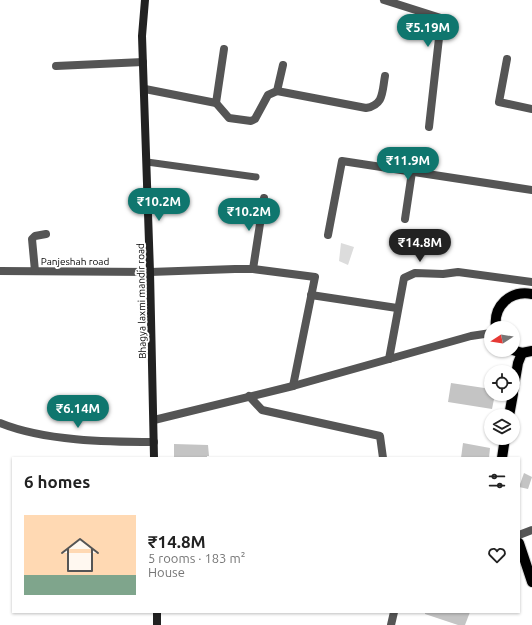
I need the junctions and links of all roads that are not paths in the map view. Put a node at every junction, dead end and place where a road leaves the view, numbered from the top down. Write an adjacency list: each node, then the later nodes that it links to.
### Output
1 (145, 0): 5 (main road, Bhagya laxmi mandir road)
2 (384, 0): 13 (street)
3 (224, 49): 11 (street)
4 (507, 59): 12 (street)
5 (143, 62): 7 (street); 9 (main road, Bhagya laxmi mandir road)
6 (283, 65): 10 (street)
7 (56, 66)
8 (385, 76): 10 (street)
9 (145, 89): 11 (street); 14 (main road, Bhagya laxmi mandir road)
10 (277, 91): 11 (street)
11 (216, 103)
12 (532, 108)
13 (429, 128)
14 (147, 162): 16 (lane); 25 (main road, Bhagya laxmi mandir road)
15 (412, 172): 17 (street); 19 (street); 21 (street)
16 (256, 177)
17 (532, 190)
18 (264, 198): 22 (street)
19 (405, 219)
20 (46, 234): 24 (street)
21 (328, 235)
22 (253, 269): 25 (street, Panjeshah road); 28 (street, Panjeshah road)
23 (0, 271): 24 (street, Panjeshah road)
24 (35, 271): 25 (street, Panjeshah road)
25 (150, 272): 37 (main road, Bhagya laxmi mandir road)
26 (532, 282): 29 (street)
27 (531, 292): 30 (main road)
28 (311, 295): 29 (street); 35 (street)
29 (397, 308): 33 (street)
30 (495, 321)
31 (484, 334): 33 (street)
32 (522, 351): 34 (main road)
33 (389, 359): 35 (street)
34 (518, 365)
35 (293, 386): 36 (street)
36 (249, 396): 37 (street); 42 (street)
37 (154, 420): 39 (main road, Bhagya laxmi mandir road)
38 (0, 423): 39 (street)
39 (154, 442): 41 (main road, Bhagya laxmi mandir road)
40 (504, 445): 43 (main road)
41 (154, 457)
42 (384, 457)
43 (502, 457)
44 (532, 530): 45 (street)
45 (520, 534)
46 (520, 546): 47 (main road)
47 (532, 582)
48 (157, 613): 50 (main road)
49 (394, 613): 51 (street)
50 (157, 625)
51 (391, 625)

